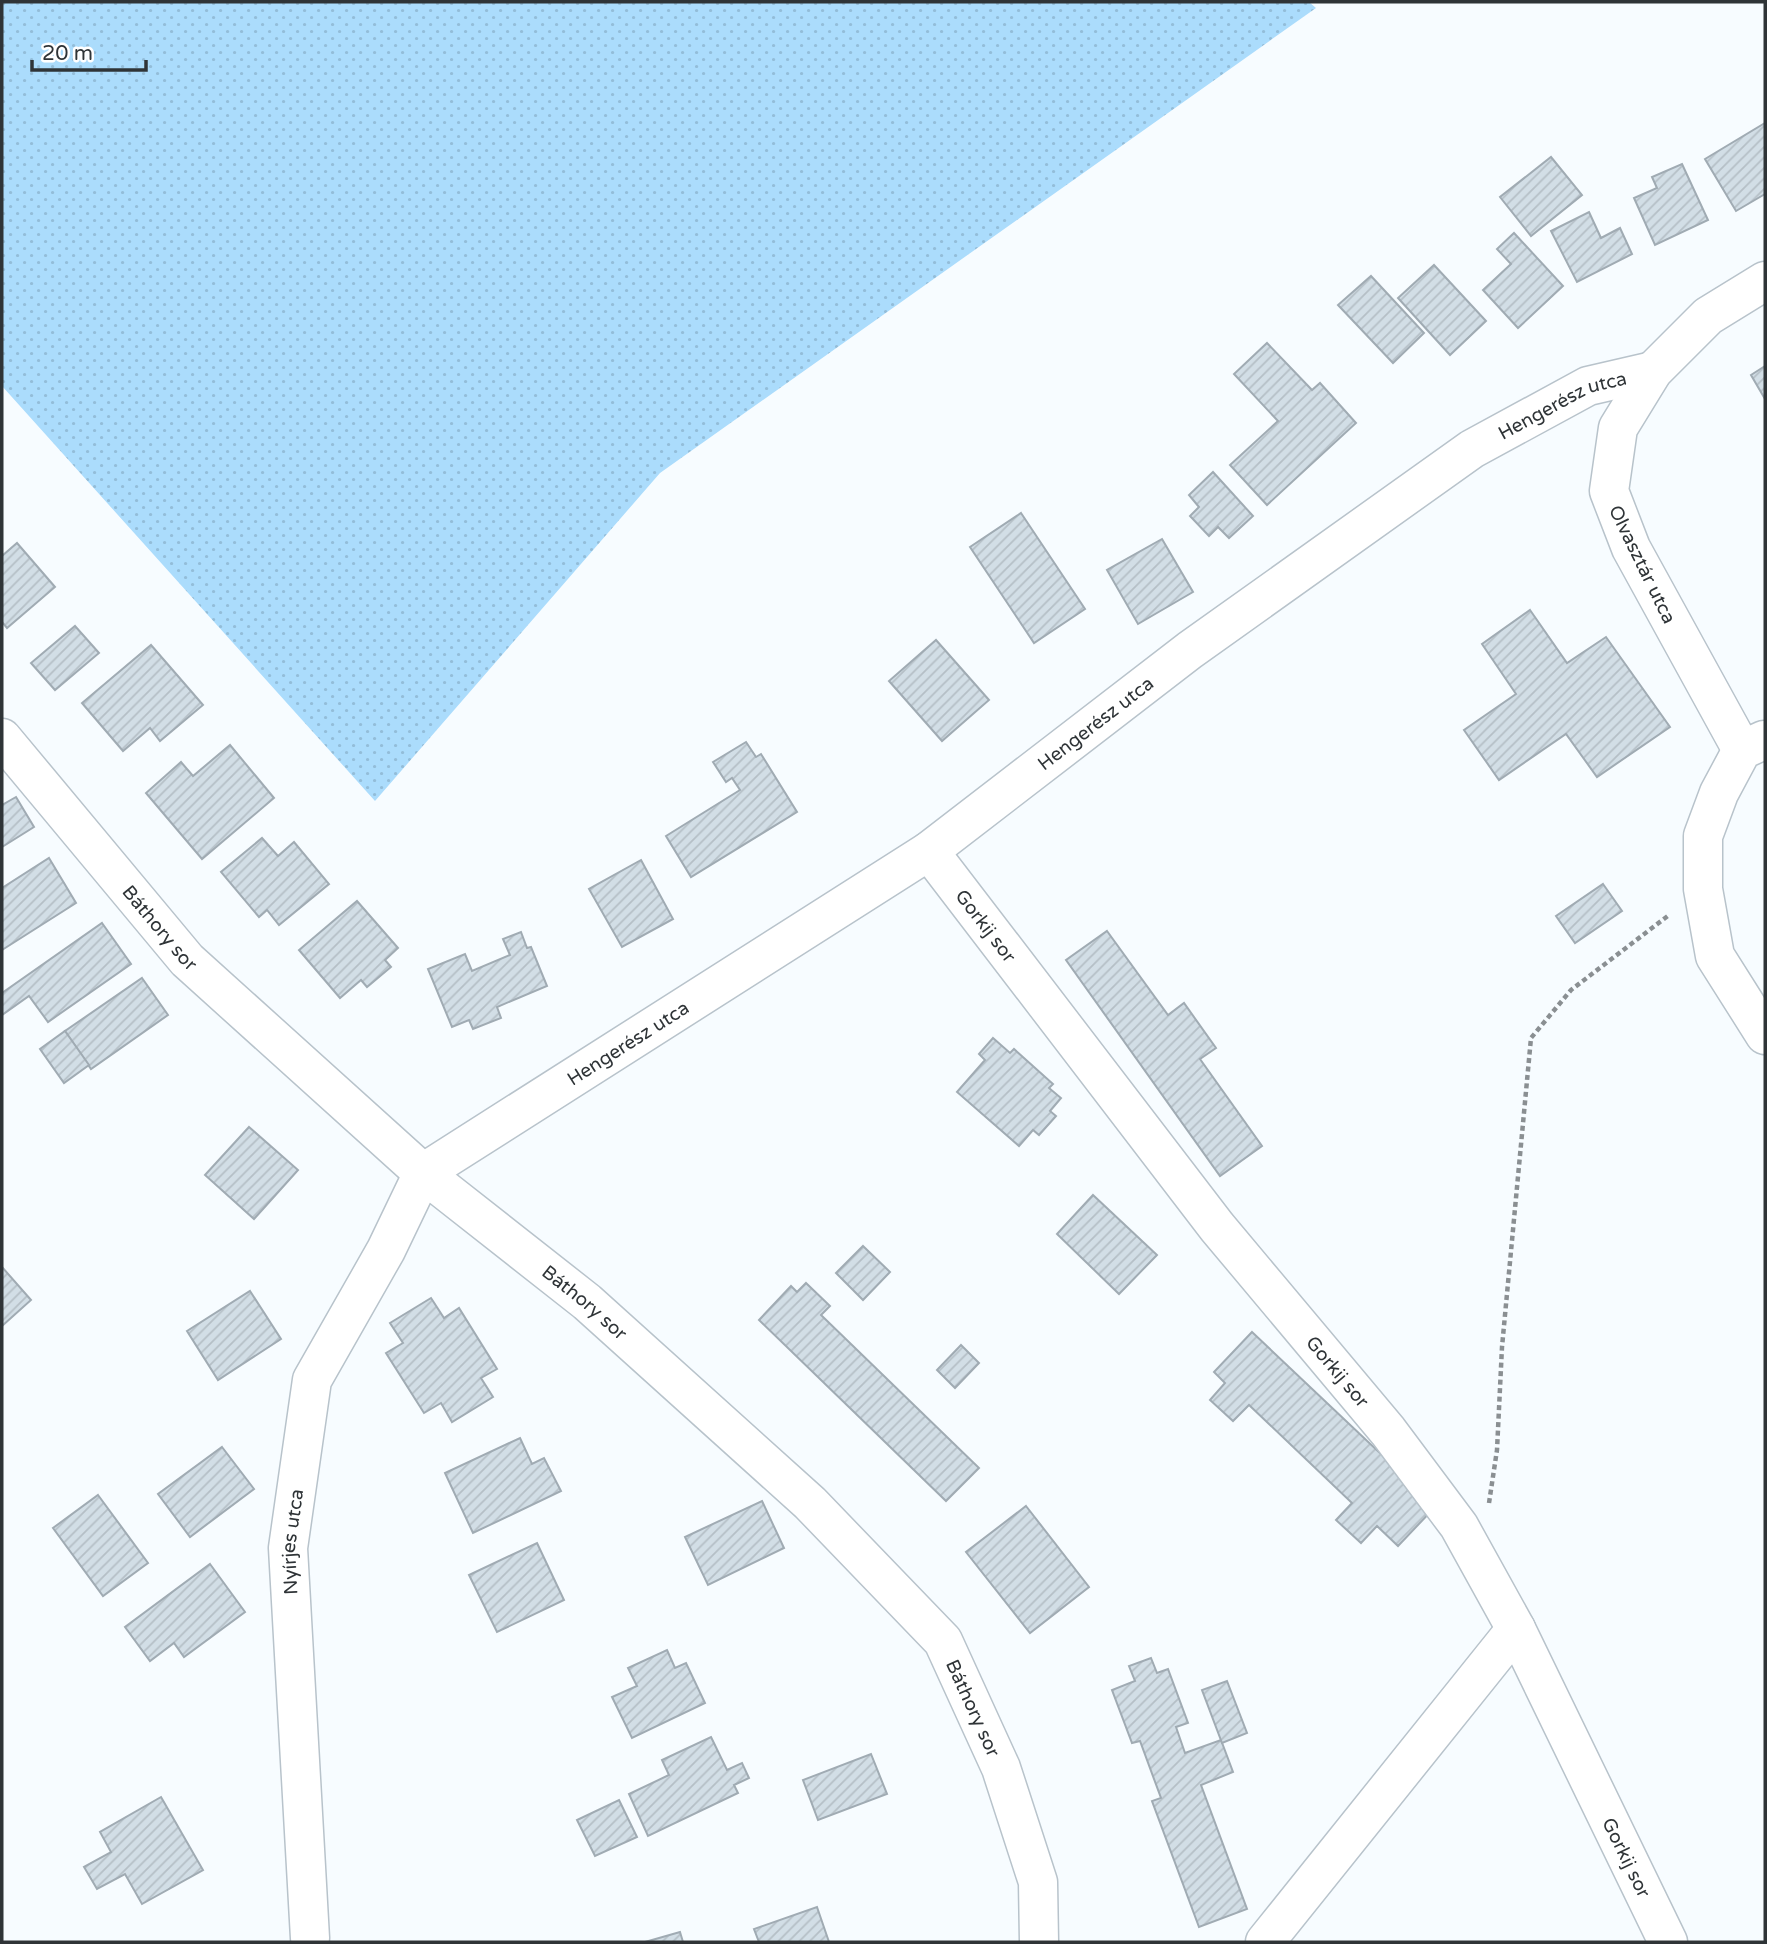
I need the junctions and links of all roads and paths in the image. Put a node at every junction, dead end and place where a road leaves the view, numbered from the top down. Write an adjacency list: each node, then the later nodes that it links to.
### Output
1 (1765, 281): 2 (street, Hengerész utca)
2 (1653, 371): 4 (street, Olvasztár utca); 5 (street, Hengerész utca)
3 (2, 738): 8 (street, Báthory sor)
4 (1753, 745): 6 (street, Olvasztár utca)
5 (929, 851): 8 (street, Hengerész utca); 10 (street, Gorkij sor)
6 (1703, 889): 7 (street, Olvasztár utca); 9 (path)
7 (1765, 1035)
8 (423, 1172): 11 (street, Nyírjes utca); 12 (street, Báthory sor)
9 (1488, 1510)
10 (1516, 1629): 13 (street); 14 (street, Gorkij sor)
11 (310, 1938)
12 (1039, 1942)
13 (1265, 1942)
14 (1668, 1942)

